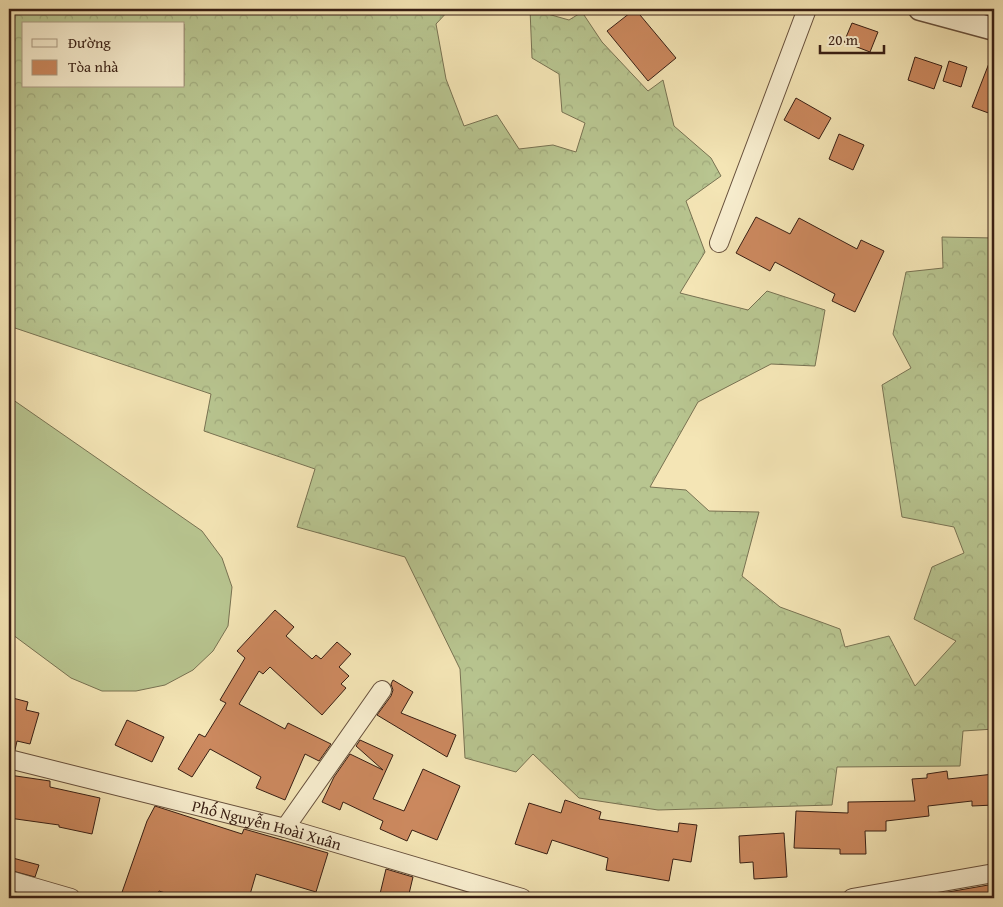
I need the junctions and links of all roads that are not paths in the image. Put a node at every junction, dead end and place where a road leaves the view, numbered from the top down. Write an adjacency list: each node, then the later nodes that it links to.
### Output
1 (807, 9): 4 (street)
2 (920, 9): 3 (street)
3 (994, 29)
4 (719, 243)
5 (382, 690): 7 (street)
6 (9, 759): 7 (street, Phố Nguyễn Hoài Xuân)
7 (285, 828): 11 (street, Phố Nguyễn Hoài Xuân)
8 (994, 873): 12 (street)
9 (9, 880): 10 (street)
10 (71, 898)
11 (522, 898)
12 (852, 898)

